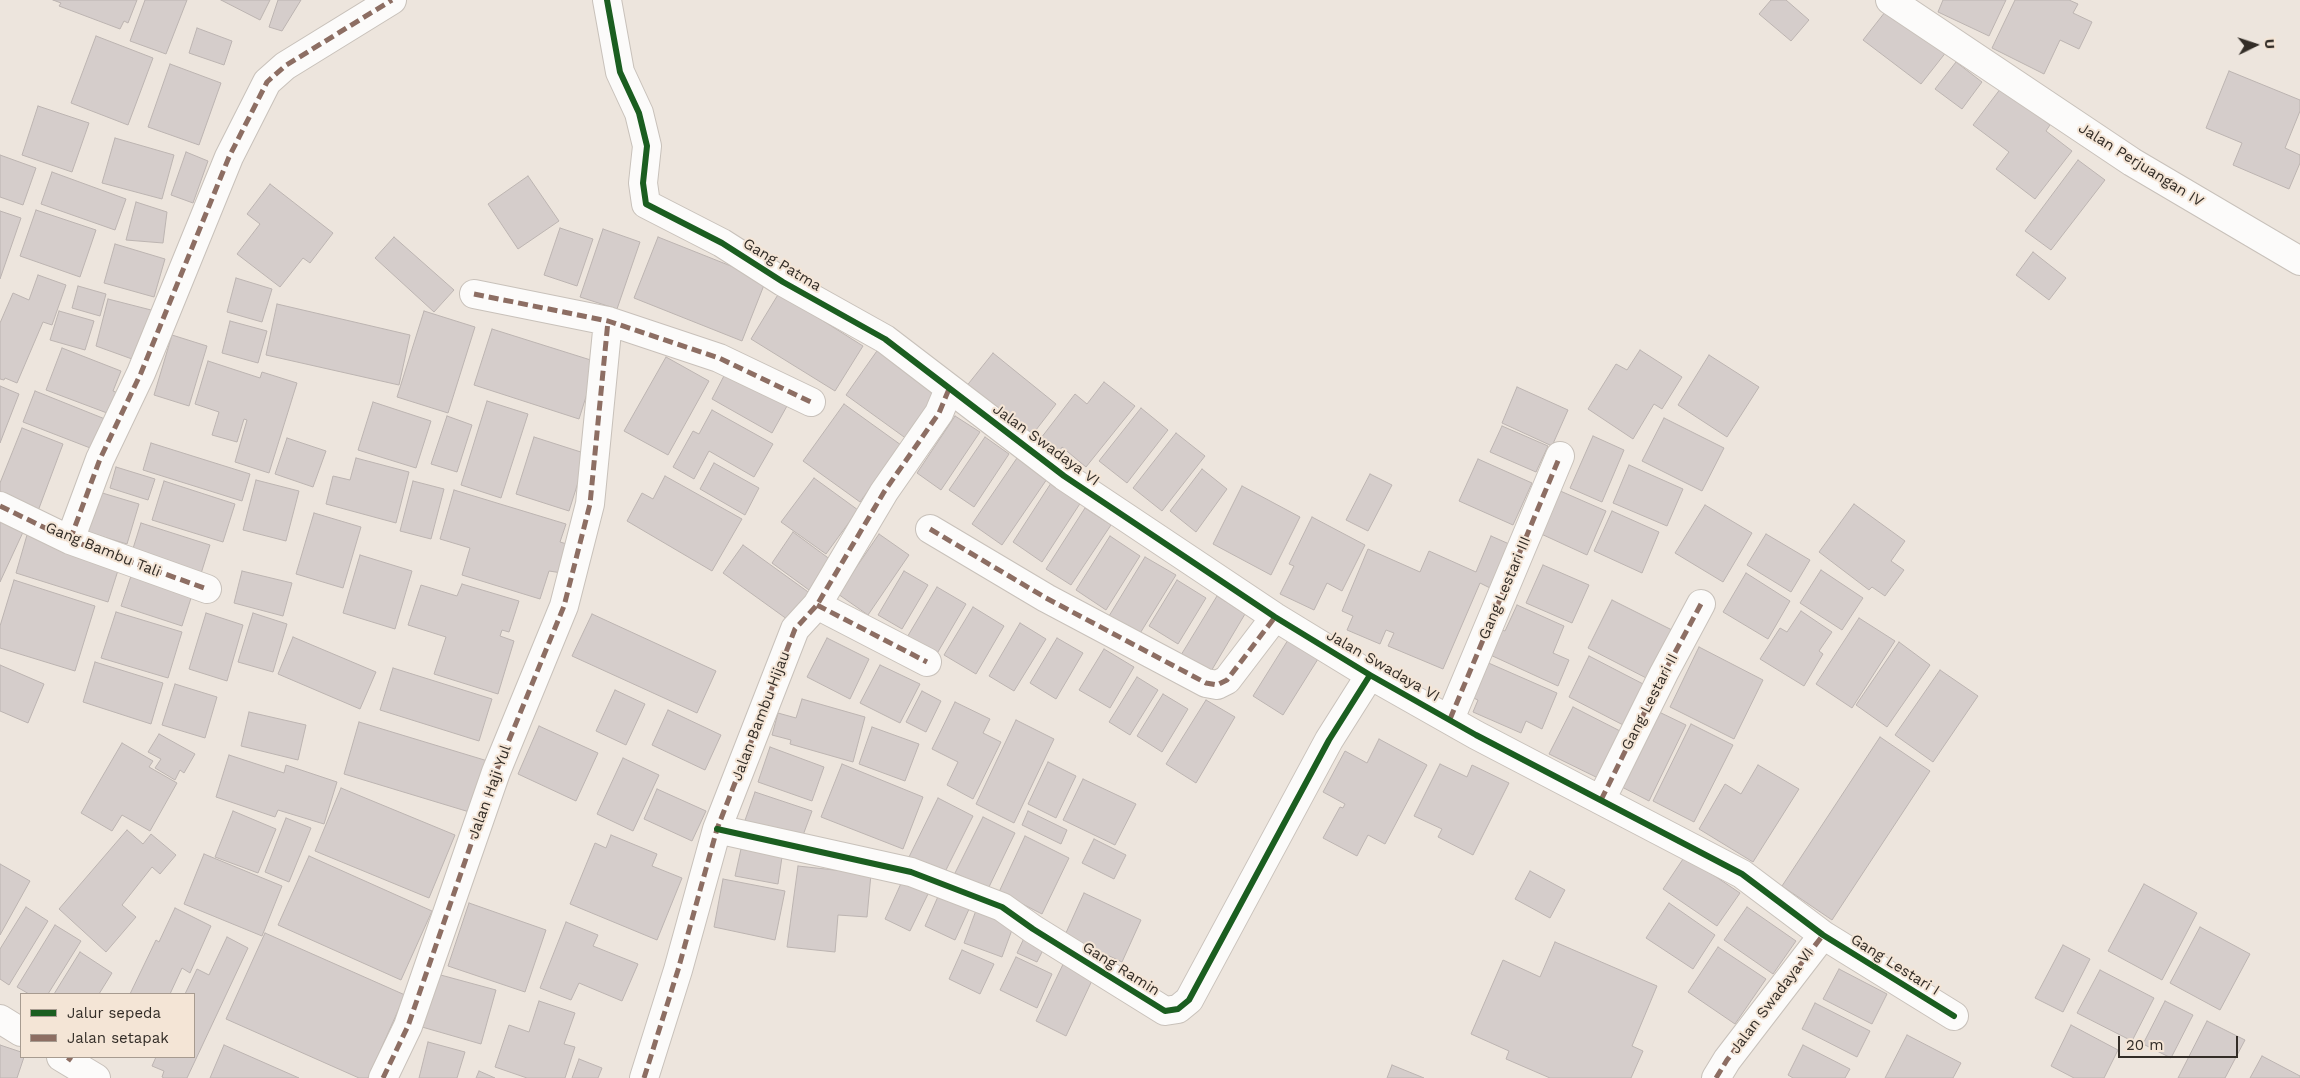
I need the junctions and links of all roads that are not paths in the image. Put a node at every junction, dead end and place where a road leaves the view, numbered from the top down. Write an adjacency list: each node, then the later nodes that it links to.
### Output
1 (607, 0): 7 (street, Gang Patma)
2 (1890, 0): 4 (street, Jalan Perjuangan IV)
3 (377, 3): 12 (street)
4 (2300, 262)
5 (474, 294): 6 (street)
6 (608, 321): 8 (street); 28 (street, Jalan Haji Yul)
7 (949, 389): 15 (street, Jalan Bambu Hijau); 16 (street, Jalan Swadaya VI)
8 (811, 402)
9 (1560, 456): 19 (street, Gang Lestari III)
10 (0, 506): 12 (street, Gang Bambu Tali)
11 (930, 529): 16 (street)
12 (70, 540): 13 (street, Gang Bambu Tali)
13 (207, 589)
14 (1701, 604): 20 (street, Gang Lestari II)
15 (817, 605): 17 (street); 21 (street, Jalan Bambu Hijau)
16 (1276, 617): 18 (street, Jalan Swadaya VI)
17 (927, 662)
18 (1370, 676): 19 (street, Jalan Swadaya VI); 21 (street, Gang Ramin)
19 (1450, 719): 20 (street, Jalan Swadaya VI)
20 (1601, 800): 22 (street, Jalan Swadaya VI)
21 (717, 829): 29 (street, Jalan Bambu Hijau)
22 (1823, 935): 23 (street, Gang Lestari I); 30 (street, Jalan Swadaya VI)
23 (1954, 1016)
24 (0, 1019): 25 (street)
25 (20, 1031)
26 (66, 1058): 27 (street)
27 (96, 1078)
28 (383, 1078)
29 (644, 1078)
30 (1716, 1078)

